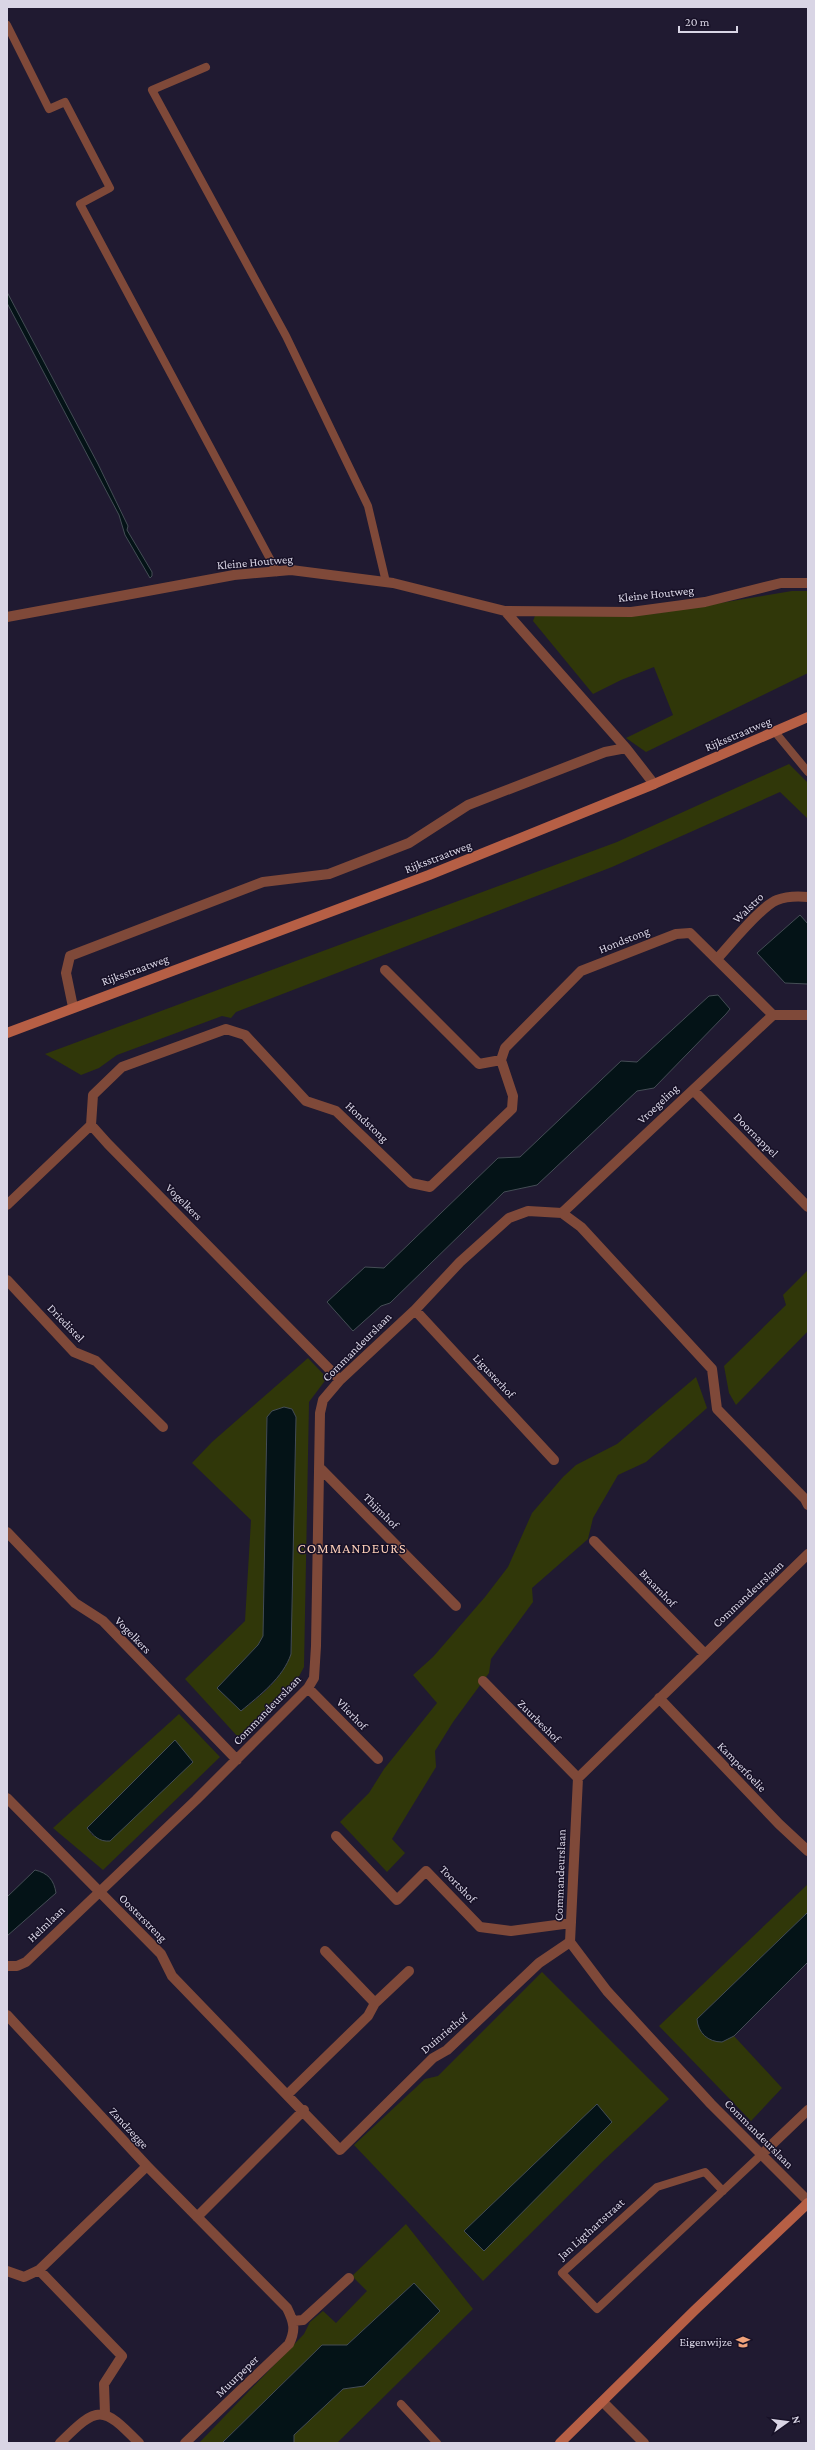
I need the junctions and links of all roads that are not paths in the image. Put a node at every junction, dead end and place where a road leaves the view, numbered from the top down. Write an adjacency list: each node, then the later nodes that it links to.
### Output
1 (7, 25): 3 (lane)
2 (206, 67): 4 (lane)
3 (277, 572): 4 (street, Kleine Houtweg); 7 (street, Kleine Houtweg)
4 (386, 582): 6 (street, Kleine Houtweg)
5 (808, 583): 6 (street, Kleine Houtweg)
6 (505, 611): 10 (street)
7 (7, 617)
8 (808, 717): 9 (main road, Rijksstraatweg)
9 (776, 732): 11 (lane); 12 (main road, Rijksstraatweg)
10 (626, 748): 12 (street); 16 (street, Rijksstraatweg)
11 (808, 772)
12 (654, 784): 16 (main road, Rijksstraatweg)
13 (808, 897): 14 (street, Walstro)
14 (716, 959): 17 (street); 20 (street, Hondstong)
15 (385, 970): 20 (street)
16 (73, 1007): 19 (main road, Rijksstraatweg)
17 (773, 1015): 18 (street); 21 (street, Vroegeling)
18 (808, 1015)
19 (7, 1033)
20 (501, 1060): 22 (street, Hondstong)
21 (693, 1090): 23 (street, Doornappel); 26 (street, Vroegeling)
22 (91, 1125): 24 (street); 29 (street, Vogelkers)
23 (805, 1195): 25 (street, Doornappel)
24 (7, 1205)
25 (808, 1206)
26 (562, 1213): 28 (street, Commandeurslaan); 33 (street)
27 (7, 1280): 30 (street, Driedistel)
28 (414, 1310): 29 (street, Commandeurslaan); 31 (street, Ligusterhof)
29 (340, 1380): 32 (street, Commandeurslaan)
30 (163, 1426)
31 (554, 1460)
32 (320, 1469): 37 (street, Thijmhof); 40 (street, Commandeurslaan)
33 (808, 1505)
34 (7, 1532): 43 (street, Vogelkers)
35 (594, 1541): 38 (street, Braamhof)
36 (808, 1554): 38 (street, Commandeurslaan)
37 (456, 1606)
38 (704, 1653): 41 (street, Commandeurslaan)
39 (483, 1681): 44 (street, Zuurbeshof)
40 (308, 1688): 42 (street, Vlierhof); 43 (street, Commandeurslaan)
41 (659, 1698): 44 (street, Commandeurslaan); 47 (street, Kamperfoelie)
42 (378, 1759)
43 (237, 1760): 48 (street, Commandeurslaan)
44 (578, 1778): 49 (street, Commandeurslaan)
45 (7, 1798): 48 (street, Oosterstreng)
46 (336, 1836): 49 (street, Toortshof)
47 (808, 1851)
48 (99, 1892): 52 (street, Helmlaan); 56 (street, Oosterstreng)
49 (571, 1923): 50 (street, Commandeurslaan)
50 (570, 1942): 59 (street, Duinriethof); 60 (street, Commandeurslaan)
51 (325, 1951): 54 (street)
52 (7, 1966)
53 (409, 1971): 54 (street)
54 (375, 2003): 56 (street)
55 (7, 2016): 61 (street, Zandzegge)
56 (288, 2094): 57 (street, Oosterstreng)
57 (304, 2110): 59 (street, Oosterstreng); 64 (street)
58 (808, 2110): 60 (street)
59 (340, 2150)
60 (761, 2155): 62 (lane, Jan Ligthartstraat); 63 (street, Commandeurslaan)
61 (147, 2166): 64 (street); 65 (street, Zandzegge)
62 (723, 2191): 62 (lane, Jan Ligthartstraat)
63 (808, 2202): 69 (main road)
64 (197, 2217): 68 (street)
65 (39, 2270): 66 (street, Zandzegge); 71 (street)
66 (7, 2271)
67 (349, 2278): 68 (street)
68 (293, 2321): 74 (street, Muurpeper)
69 (602, 2402): 76 (main road); 77 (street)
70 (401, 2404): 75 (lane)
71 (105, 2414): 72 (street); 73 (street)
72 (60, 2443)
73 (139, 2443)
74 (186, 2443)
75 (437, 2443)
76 (560, 2443)
77 (644, 2443)

